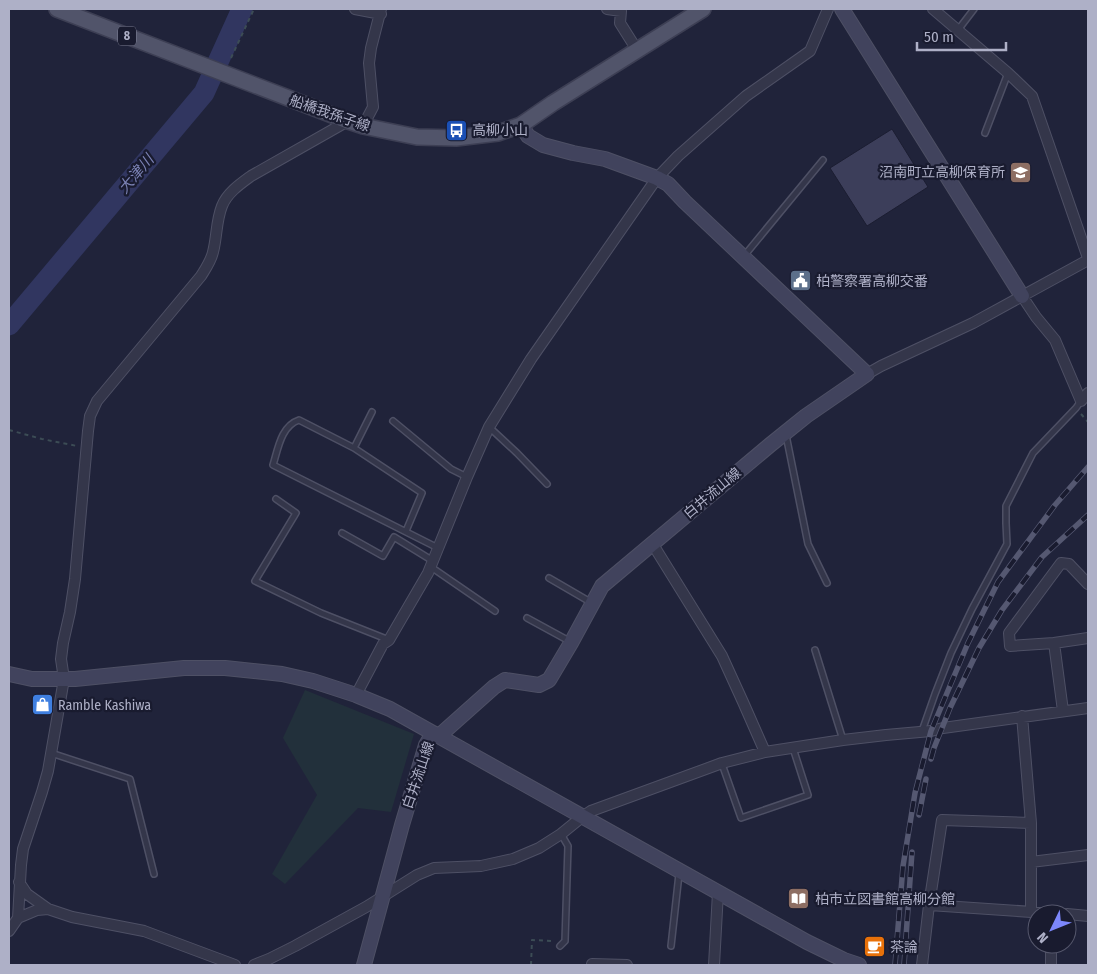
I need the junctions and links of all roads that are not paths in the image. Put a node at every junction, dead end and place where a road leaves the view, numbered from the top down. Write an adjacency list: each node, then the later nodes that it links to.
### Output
1 (57, 9): 14 (main road, 船橋我孫子線 / 8)
2 (355, 9): 10 (street)
3 (606, 9): 9 (street)
4 (703, 9): 12 (main road, 船橋我孫子線 / 8)
5 (828, 9): 19 (street)
6 (842, 9): 22 (main road)
7 (933, 9): 11 (street)
8 (974, 9): 11 (lane)
9 (621, 10): 12 (street)
10 (381, 11): 16 (street)
11 (958, 30): 13 (street)
12 (637, 50): 15 (main road, 船橋我孫子線 / 8)
13 (1008, 72): 17 (lane); 21 (street)
14 (348, 121): 16 (main road, 船橋我孫子線 / 8); 51 (street)
15 (521, 124): 16 (main road, 船橋我孫子線 / 8); 19 (main road)
16 (363, 126)
17 (985, 133)
18 (823, 160): 20 (lane)
19 (657, 178): 20 (main road); 28 (street)
20 (743, 256): 23 (main road)
21 (1088, 259): 22 (street)
22 (1022, 296): 23 (street); 25 (street)
23 (867, 374): 29 (main road, 白井流山線)
24 (1088, 393): 25 (street)
25 (1080, 401): 56 (lane)
26 (372, 412): 30 (lane)
27 (393, 421): 31 (lane)
28 (489, 427): 31 (street); 32 (lane)
29 (785, 432): 36 (main road, 白井流山線); 40 (lane)
30 (354, 448): 34 (lane); 34 (lane)
31 (466, 477): 37 (street)
32 (547, 484)
33 (276, 499): 46 (lane)
34 (406, 531): 37 (lane)
35 (342, 533): 38 (lane)
36 (652, 543): 42 (main road, 白井流山線); 60 (street)
37 (438, 548): 38 (street)
38 (432, 564): 43 (lane); 46 (street)
39 (549, 578): 42 (lane)
40 (827, 583)
41 (1088, 584): 48 (street)
42 (592, 603): 47 (main road, 白井流山線)
43 (495, 611)
44 (527, 618): 47 (lane)
45 (1088, 638): 48 (street)
46 (389, 640): 52 (street)
47 (571, 643): 57 (main road, 白井流山線)
48 (1054, 643): 54 (street)
49 (815, 650): 58 (lane)
50 (9, 674): 51 (main road)
51 (64, 679): 52 (main road); 61 (street)
52 (356, 695): 57 (main road)
53 (1088, 708): 54 (street)
54 (1063, 711): 55 (street)
55 (1022, 716): 56 (street); 64 (street)
56 (922, 731): 58 (street)
57 (436, 735): 63 (main road); 72 (main road, 白井流山線)
58 (843, 740): 59 (street)
59 (793, 748): 60 (street); 62 (lane)
60 (765, 752): 62 (street)
61 (51, 753): 69 (lane); 70 (street)
62 (722, 763): 63 (street)
63 (582, 817): 65 (street); 68 (main road)
64 (1031, 823): 67 (street); 73 (street)
65 (561, 834): 72 (street); 79 (lane)
66 (1088, 855): 67 (street)
67 (1031, 862): 74 (street)
68 (680, 870): 71 (main road); 80 (lane)
69 (154, 874)
70 (20, 882): 75 (street); 77 (street)
71 (718, 892): 86 (street); 87 (main road)
72 (383, 896): 82 (street); 83 (main road, 白井流山線)
73 (929, 904): 76 (street); 88 (street)
74 (1031, 904)
75 (48, 910): 77 (street); 81 (street)
76 (1027, 911)
77 (18, 918): 78 (street)
78 (9, 931)
79 (560, 946)
80 (670, 946)
81 (235, 965)
82 (254, 965)
83 (364, 965)
84 (592, 965): 85 (street)
85 (627, 965)
86 (714, 965)
87 (859, 965)
88 (922, 965)

